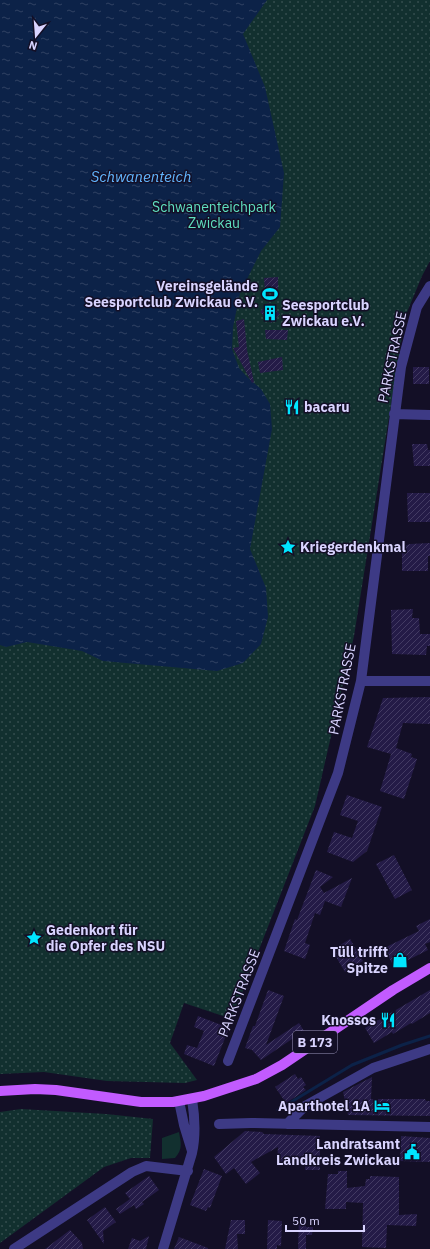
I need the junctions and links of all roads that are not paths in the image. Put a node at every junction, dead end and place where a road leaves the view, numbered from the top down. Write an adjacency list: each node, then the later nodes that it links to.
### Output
1 (430, 286): 2 (street, PARKSTRASSE)
2 (394, 414): 3 (street); 4 (street, PARKSTRASSE)
3 (430, 415)
4 (361, 681): 5 (street); 8 (street, PARKSTRASSE)
5 (430, 681)
6 (430, 968): 10 (main road, B 173)
7 (430, 1050): 13 (street)
8 (228, 1061)
9 (0, 1091): 11 (main road, B 173)
10 (192, 1099): 11 (main road, B 173); 15 (street)
11 (179, 1101): 15 (street)
12 (218, 1124): 13 (street)
13 (287, 1124): 14 (street)
14 (430, 1127)
15 (192, 1153): 16 (street)
16 (188, 1171): 17 (street); 18 (street)
17 (14, 1249)
18 (163, 1249)

